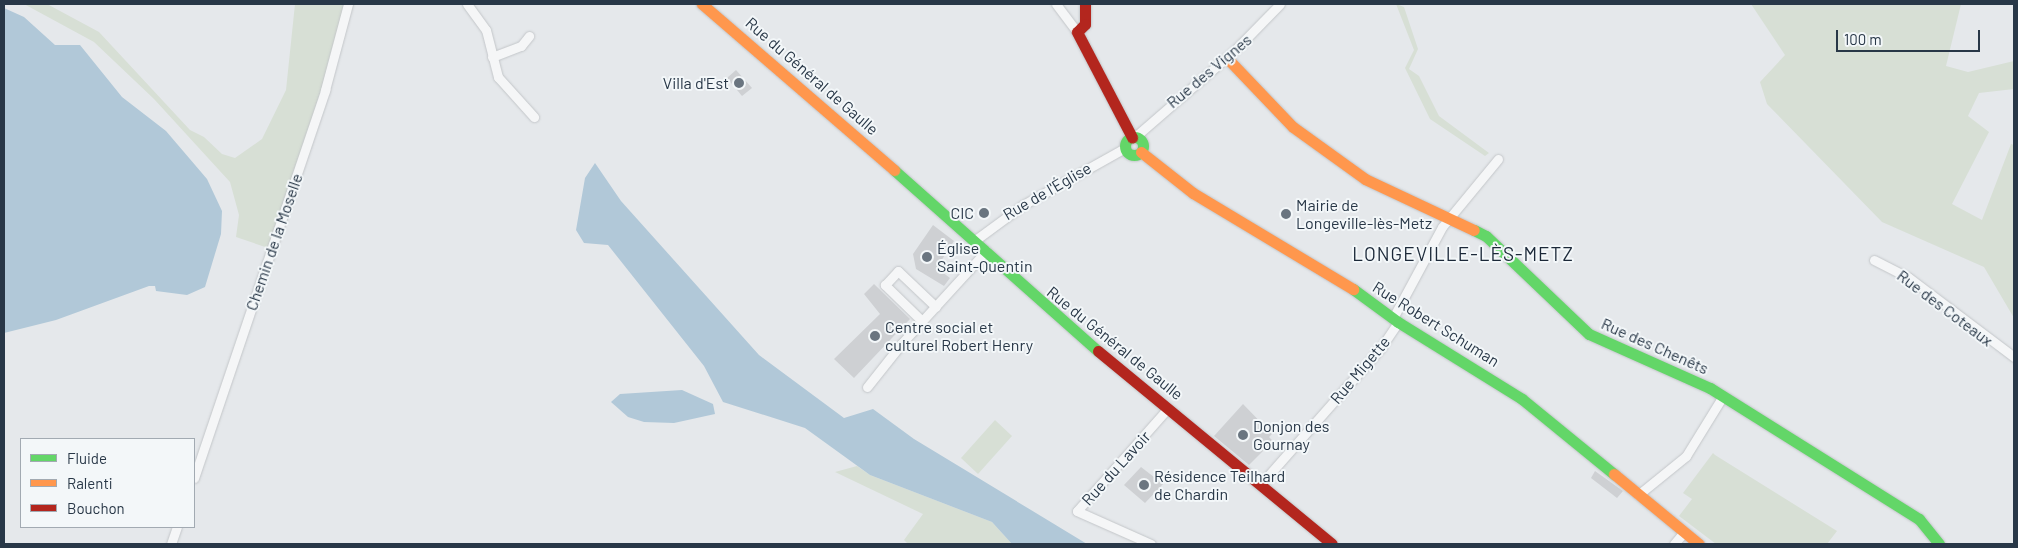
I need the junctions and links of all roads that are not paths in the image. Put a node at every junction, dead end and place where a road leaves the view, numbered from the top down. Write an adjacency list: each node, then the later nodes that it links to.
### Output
1 (348, 4): 27 (street, Chemin de la Moselle)
2 (467, 4): 9 (street)
3 (702, 4): 17 (street, Rue du Général de Gaulle)
4 (1056, 4): 7 (street)
5 (1085, 4): 7 (street)
6 (1280, 4): 10 (street, Rue des Vignes)
7 (1077, 32): 12 (street)
8 (530, 36): 9 (street)
9 (492, 57): 11 (street)
10 (1226, 58): 12 (street, Rue des Vignes); 16 (street, Rue des Chenêts)
11 (534, 117)
12 (1134, 137): 13 (street); 14 (street)
13 (1125, 148): 14 (street); 17 (street, Rue de l'Église)
14 (1140, 152): 21 (street, Rue Robert Schuman)
15 (1498, 159): 16 (street, Rue Migette)
16 (1450, 218): 21 (street, Rue Migette); 25 (street, Rue des Chenêts)
17 (974, 242): 18 (street, Rue du Général de Gaulle)
18 (986, 251): 20 (street); 26 (street, Rue du Général de Gaulle)
19 (1874, 260): 23 (street, Rue des Coteaux)
20 (936, 307): 22 (street); 22 (street)
21 (1396, 320): 28 (street, Rue Migette); 29 (street, Rue Robert Schuman)
22 (922, 321): 24 (street)
23 (2014, 357)
24 (867, 388)
25 (1722, 396): 29 (street); 32 (street, Rue des Chenêts)
26 (1168, 408): 28 (street, Rue du Général de Gaulle); 34 (street, Rue du Lavoir)
27 (195, 475)
28 (1260, 485): 35 (street, Rue du Général de Gaulle)
29 (1638, 495): 31 (street, Rue Robert Schuman)
30 (177, 528): 33 (street)
31 (1684, 532): 36 (street); 37 (street, Rue Robert Schuman)
32 (1936, 543)
33 (171, 544)
34 (1151, 544)
35 (1332, 544)
36 (1674, 544)
37 (1699, 544)

